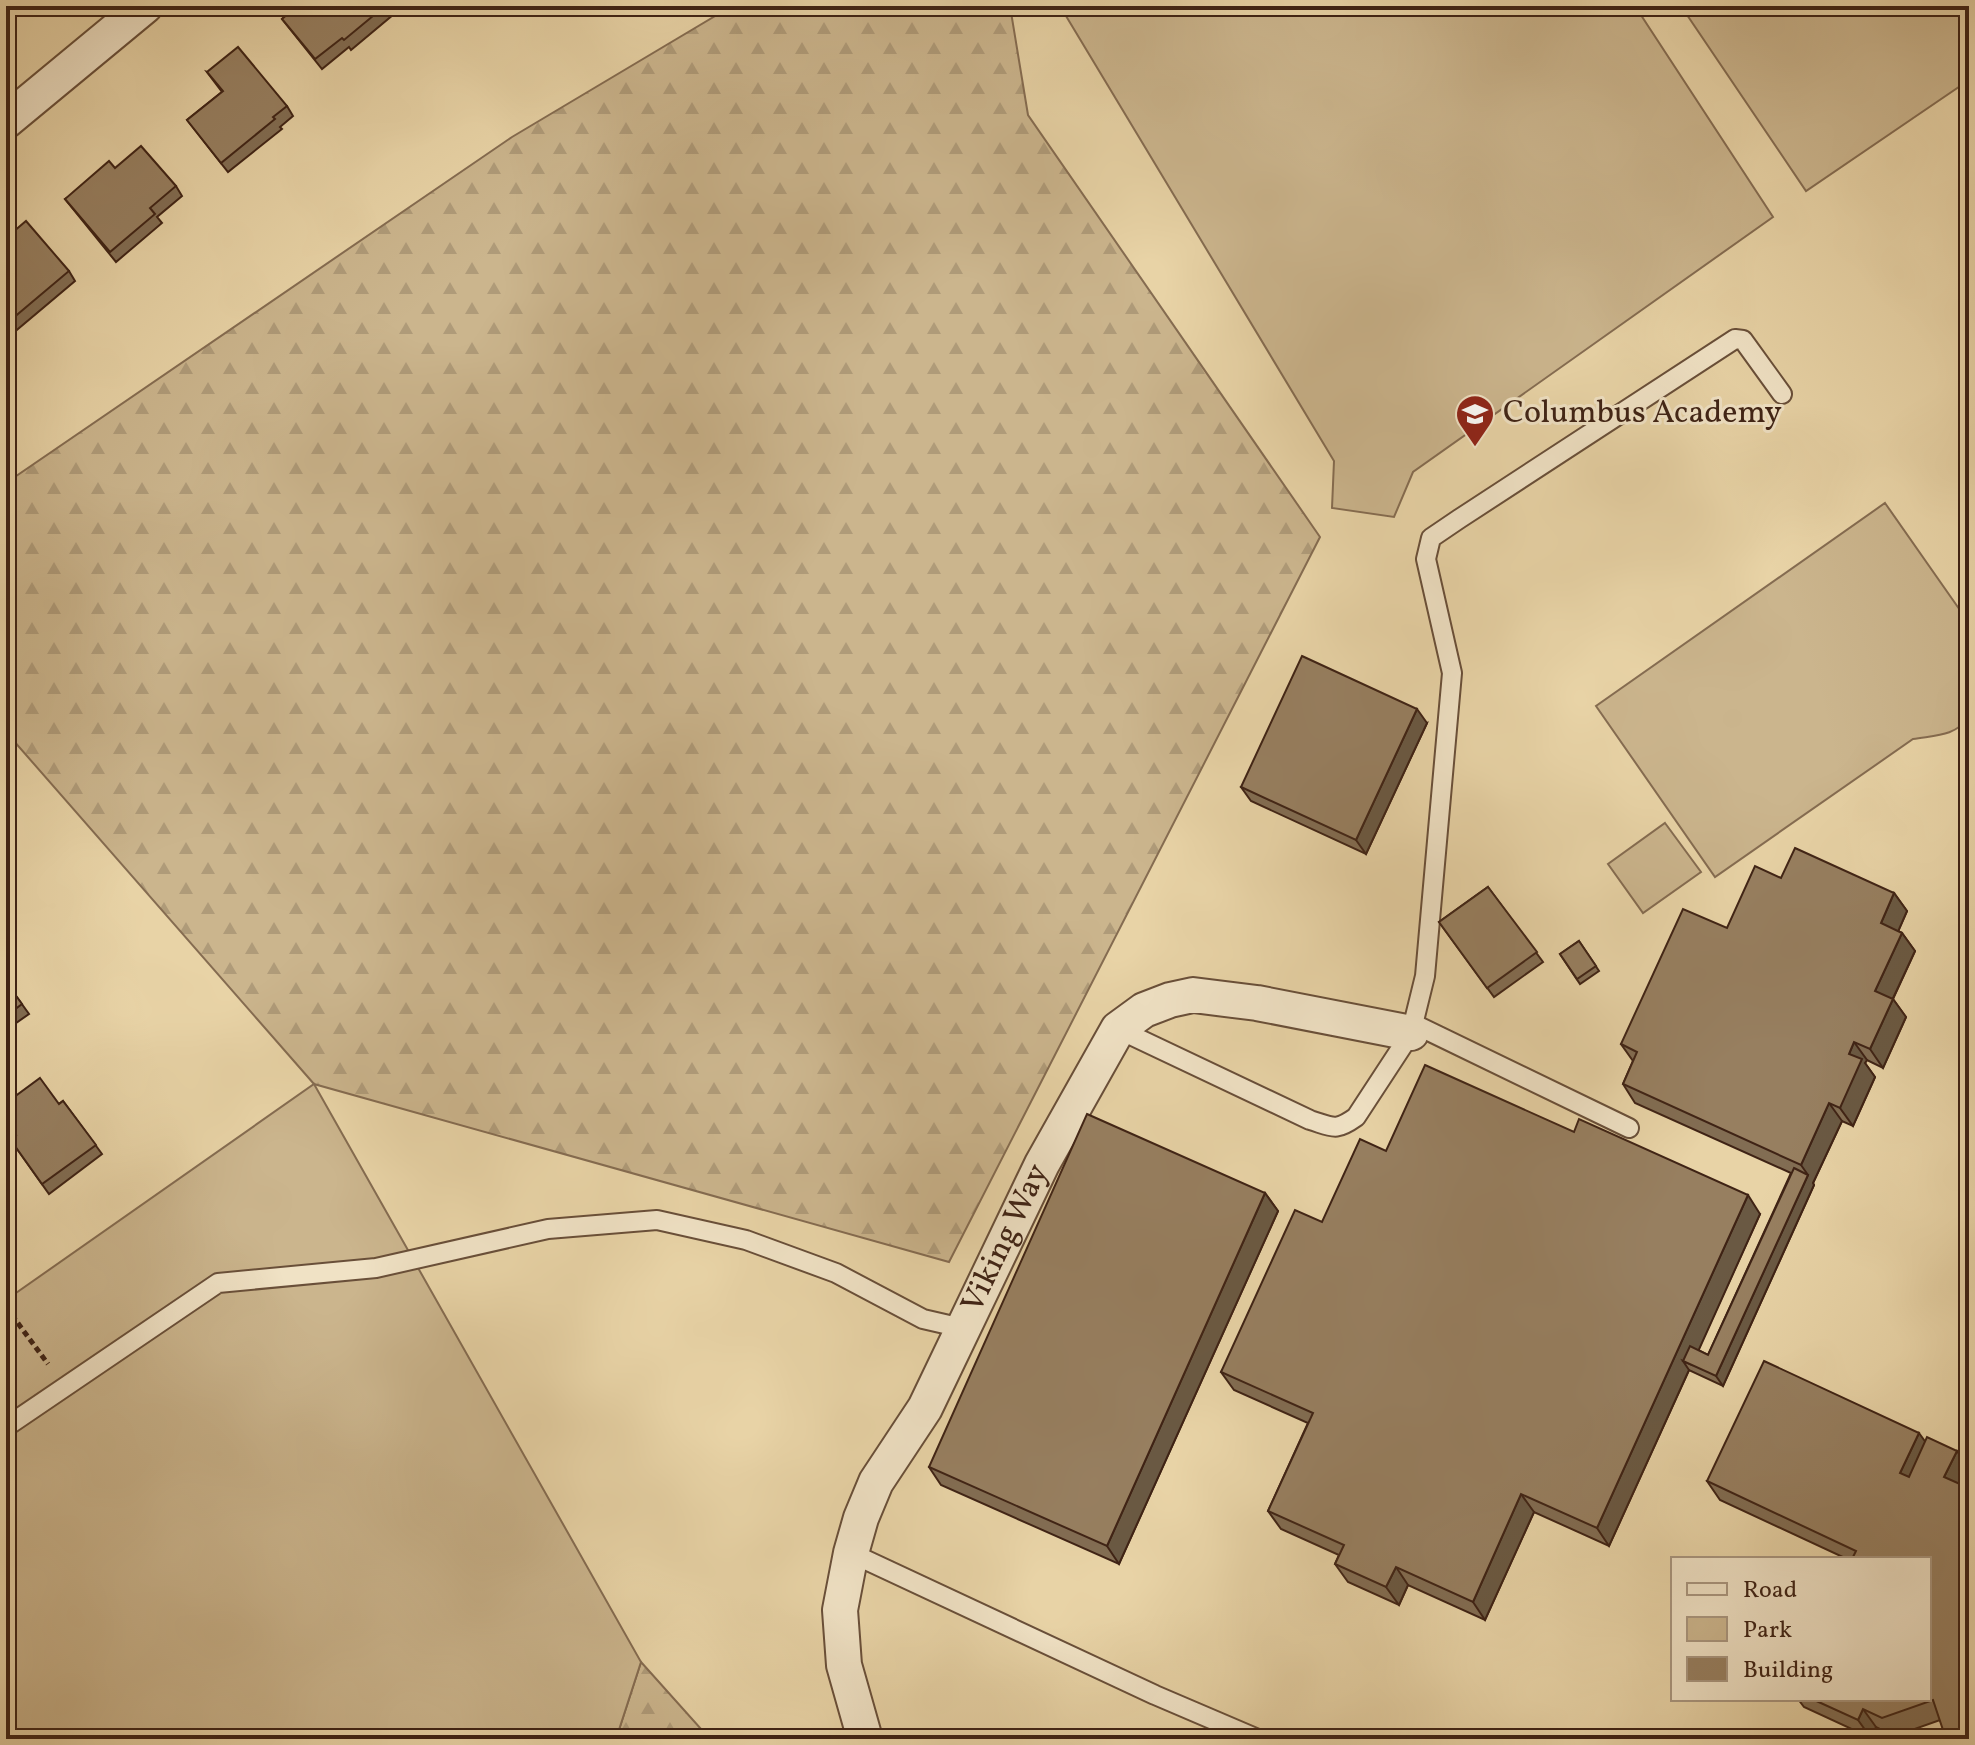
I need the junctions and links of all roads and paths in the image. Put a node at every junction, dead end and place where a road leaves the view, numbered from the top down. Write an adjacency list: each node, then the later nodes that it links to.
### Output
1 (145, 6): 2 (street)
2 (6, 121)
3 (1782, 394): 4 (lane)
4 (1412, 1028): 5 (street, Viking Way); 5 (lane); 6 (lane)
5 (1118, 1029): 8 (street, Viking Way)
6 (1629, 1128)
7 (6, 1307): 9 (path)
8 (962, 1328): 9 (lane); 11 (street, Viking Way)
9 (65, 1387): 10 (lane)
10 (6, 1427)
11 (851, 1553): 12 (street, Viking Way); 13 (lane)
12 (865, 1739)
13 (1258, 1739)

